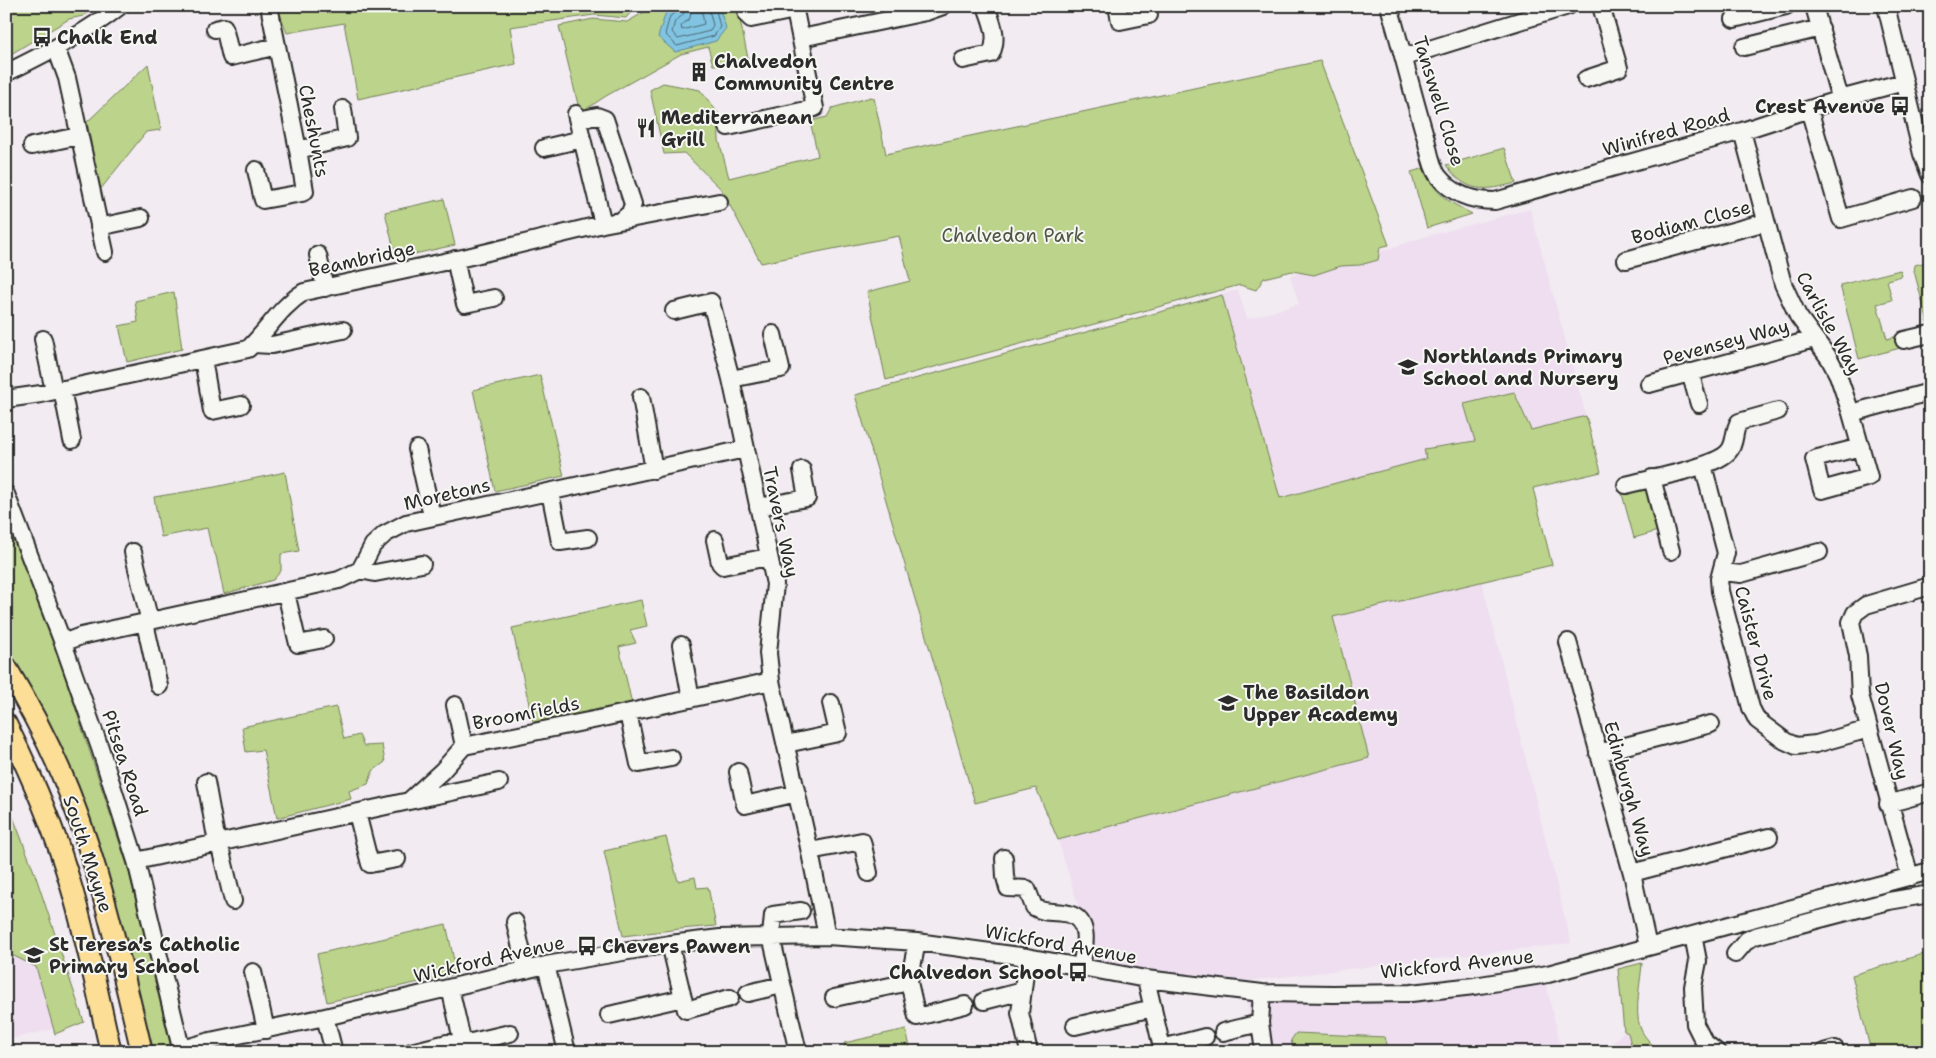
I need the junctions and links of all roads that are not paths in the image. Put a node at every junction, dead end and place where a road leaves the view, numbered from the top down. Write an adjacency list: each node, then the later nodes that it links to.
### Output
1 (120, 6): 22 (street)
2 (269, 6): 20 (street, Cheshunts)
3 (745, 6): 13 (street)
4 (943, 6): 14 (street)
5 (986, 6): 24 (street)
6 (1117, 6): 15 (street)
7 (1389, 6): 23 (street, Tanswell Close)
8 (1568, 6): 23 (street)
9 (1601, 6): 26 (street)
10 (1786, 6): 16 (street)
11 (1814, 6): 17 (street)
12 (1886, 6): 27 (street)
13 (794, 8): 19 (street)
14 (925, 9): 19 (street)
15 (1150, 15)
16 (1734, 19)
17 (1821, 28): 21 (street); 28 (street)
18 (215, 29): 20 (street)
19 (801, 38): 31 (street)
20 (277, 46): 37 (street, Cheshunts)
21 (1744, 47)
22 (56, 48): 25 (street); 33 (street)
23 (1404, 57): 42 (street, Tanswell Close)
24 (963, 60)
25 (6, 73)
26 (1586, 78)
27 (1904, 82): 28 (street, Winifred Road); 39 (street)
28 (1840, 99): 30 (street, Winifred Road)
29 (342, 109): 37 (street)
30 (1809, 109): 32 (street, Winifred Road); 41 (street)
31 (728, 127)
32 (1742, 131): 42 (street, Winifred Road); 46 (street, Carlisle Way)
33 (78, 136): 35 (street); 48 (street)
34 (582, 139): 36 (street); 45 (street); 47 (street)
35 (32, 146)
36 (544, 148)
37 (298, 150): 38 (street, Cheshunts)
38 (256, 170)
39 (1930, 170): 40 (street)
40 (1930, 175)
41 (1913, 198)
42 (1495, 201)
43 (719, 202): 45 (street, Beambridge)
44 (141, 218): 48 (street)
45 (622, 220): 47 (street, Beambridge)
46 (1766, 222): 52 (street, Bodiam Close); 60 (street, Carlisle Way)
47 (603, 224): 51 (street, Beambridge)
48 (99, 227): 49 (street)
49 (105, 252)
50 (318, 255): 53 (street)
51 (455, 259): 53 (street, Beambridge); 54 (street)
52 (1626, 260)
53 (325, 288): 62 (street, Beambridge)
54 (494, 298)
55 (674, 311): 65 (street, Travers Way)
56 (343, 330): 62 (street)
57 (773, 334): 65 (street)
58 (1930, 334): 61 (street)
59 (43, 339): 67 (street)
60 (1814, 339): 64 (street, Pevensey Way); 74 (street, Carlisle Way)
61 (1904, 340)
62 (253, 344): 63 (street, Beambridge)
63 (202, 359): 67 (street, Beambridge); 72 (street)
64 (1690, 372): 66 (street, Pevensey Way); 71 (street)
65 (731, 379): 78 (street, Travers Way)
66 (1649, 384)
67 (58, 390): 70 (street, Beambridge); 75 (street)
68 (1930, 392): 74 (street)
69 (641, 397): 80 (street)
70 (6, 399)
71 (1699, 404)
72 (241, 405)
73 (1778, 411): 79 (street)
74 (1851, 413): 76 (street, Carlisle Way)
75 (72, 440)
76 (1861, 447)
77 (417, 449): 87 (street)
78 (746, 450): 80 (street, Moretons); 86 (street, Travers Way)
79 (1702, 465): 82 (street); 96 (street, Caister Drive)
80 (654, 470): 84 (street, Moretons)
81 (802, 470): 86 (street)
82 (1652, 478): 83 (street); 90 (street)
83 (1626, 485)
84 (550, 492): 87 (street, Moretons); 88 (street)
85 (6, 494): 102 (street, Pitsea Road)
86 (758, 507): 93 (street, Travers Way)
87 (432, 516): 95 (street, Moretons)
88 (588, 538)
89 (715, 540): 93 (street)
90 (1671, 551)
91 (134, 552): 99 (street)
92 (1819, 552): 96 (street, Caister Drive)
93 (768, 557): 105 (street, Travers Way)
94 (422, 564): 95 (street)
95 (360, 570): 98 (street)
96 (1722, 572): 113 (street, Caister Drive)
97 (1930, 586): 113 (street, Dover Way)
98 (286, 593): 99 (street); 100 (street)
99 (148, 623): 102 (street); 106 (street)
100 (324, 639)
101 (1568, 642): 116 (street, Edinburgh Way)
102 (63, 643): 131 (street, Pitsea Road)
103 (681, 645): 107 (street)
104 (6, 667): 176 (main road, South Mayne)
105 (771, 681): 107 (street, Broomfields); 114 (street, Travers Way)
106 (159, 686)
107 (691, 699): 110 (street, Broomfields)
108 (831, 703): 114 (street)
109 (456, 705): 115 (street)
110 (628, 713): 115 (street, Broomfields); 117 (street)
111 (6, 724): 175 (main road, South Mayne)
112 (1711, 724): 116 (street)
113 (1869, 729): 124 (street, Dover Way)
114 (786, 744): 122 (street, Travers Way)
115 (464, 746): 123 (street, Broomfields)
116 (1598, 753): 134 (street, Edinburgh Way)
117 (670, 758)
118 (738, 772): 122 (street)
119 (206, 782): 127 (street)
120 (499, 782): 123 (street)
121 (1930, 792): 124 (street)
122 (797, 794): 128 (street, Travers Way)
123 (409, 802): 125 (street)
124 (1888, 804): 135 (street, Dover Way)
125 (357, 813): 127 (street); 130 (street)
126 (1769, 837): 134 (street)
127 (218, 843): 131 (street); 137 (street)
128 (810, 851): 133 (street); 142 (street, Travers Way)
129 (1004, 858): 149 (street)
130 (397, 859)
131 (136, 861): 174 (street, Pitsea Road)
132 (1930, 871): 135 (street, Wickford Avenue)
133 (869, 873)
134 (1632, 873): 145 (street, Edinburgh Way)
135 (1910, 877): 140 (street, Wickford Avenue)
136 (1930, 894): 146 (street)
137 (233, 900)
138 (801, 910): 141 (street)
139 (515, 922): 150 (street)
140 (1693, 935): 145 (street, Wickford Avenue); 183 (street)
141 (771, 936): 142 (street, Wickford Avenue); 144 (street, Wickford Avenue); 154 (street)
142 (827, 936): 143 (street, Wickford Avenue)
143 (918, 942): 147 (street, Wickford Avenue); 153 (street)
144 (670, 944): 148 (street, Wickford Avenue); 159 (street)
145 (1648, 947): 158 (street, Wickford Avenue)
146 (1735, 954)
147 (1027, 957): 149 (street, Wickford Avenue); 156 (street)
148 (546, 965): 150 (street, Wickford Avenue); 179 (street)
149 (1081, 967): 152 (street, Wickford Avenue)
150 (526, 970): 155 (street, Wickford Avenue)
151 (253, 972): 169 (street)
152 (1146, 979): 158 (street, Wickford Avenue); 164 (street)
153 (909, 982): 161 (street); 163 (street)
154 (782, 985): 157 (street); 180 (street)
155 (450, 988): 166 (street, Wickford Avenue); 173 (street)
156 (1023, 991): 162 (street); 181 (street)
157 (748, 993)
158 (1262, 993): 167 (street)
159 (683, 998): 160 (street); 165 (street)
160 (730, 998)
161 (834, 998)
162 (984, 1001)
163 (965, 1006)
164 (1152, 1008): 168 (street); 172 (street)
165 (609, 1016)
166 (325, 1017): 169 (street, Wickford Avenue); 177 (street)
167 (1260, 1023): 170 (street); 182 (street)
168 (1075, 1026)
169 (266, 1030): 174 (street, Wickford Avenue)
170 (1223, 1032)
171 (510, 1034): 173 (street)
172 (1205, 1037)
173 (463, 1044): 178 (street)
174 (182, 1050)
175 (111, 1052)
176 (142, 1052)
177 (334, 1052)
178 (410, 1052)
179 (567, 1052)
180 (798, 1052)
181 (1029, 1052)
182 (1264, 1052)
183 (1717, 1052)

